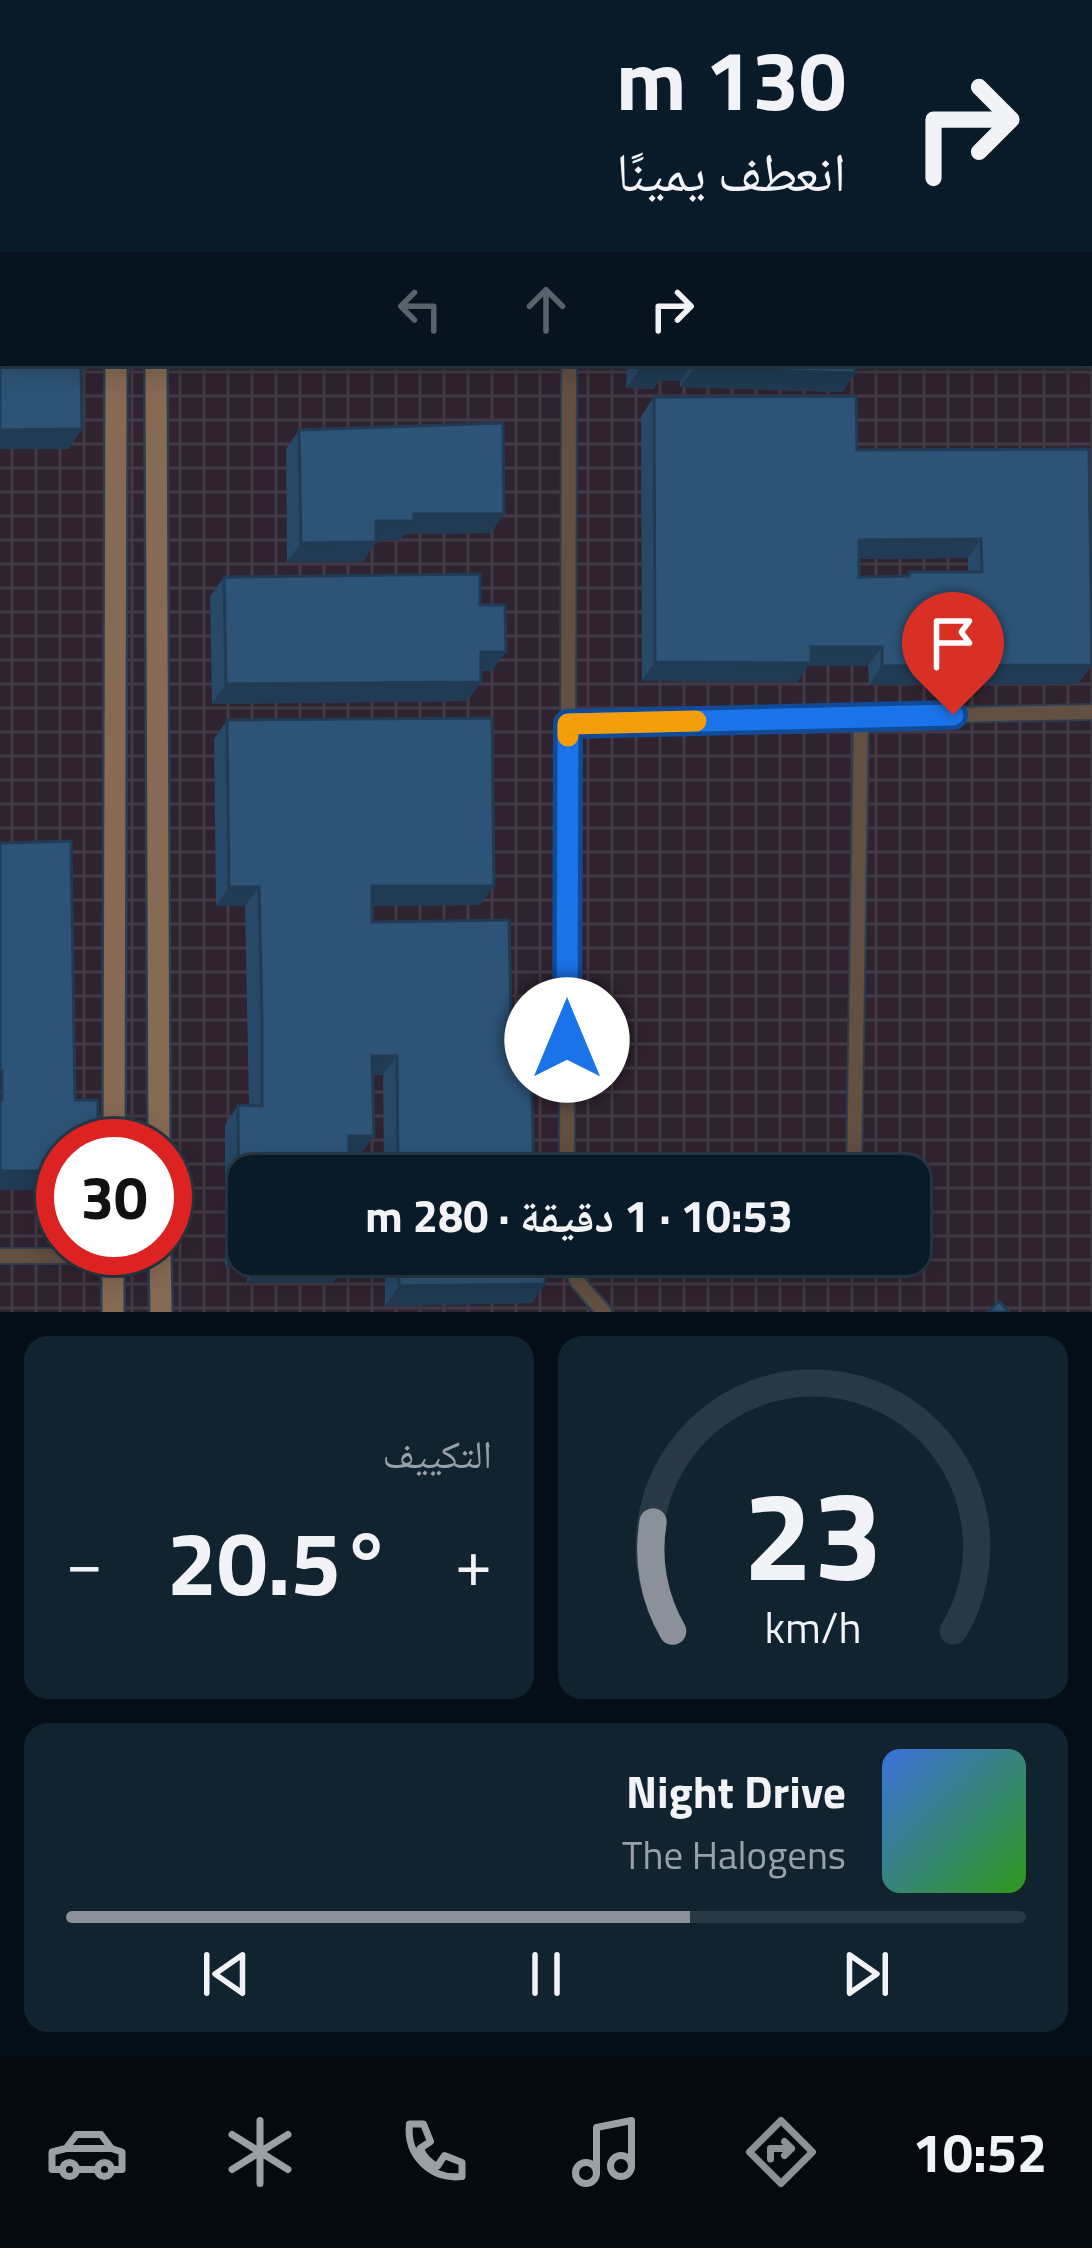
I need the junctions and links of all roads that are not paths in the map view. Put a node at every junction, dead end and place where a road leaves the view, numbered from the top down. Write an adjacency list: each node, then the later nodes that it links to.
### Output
1 (116, 366): 7 (main road)
2 (156, 366): 8 (main road)
3 (569, 366): 6 (street)
4 (1092, 712): 5 (street)
5 (861, 717): 6 (street); 10 (street)
6 (568, 724): 9 (street)
7 (113, 1119)
8 (159, 1119)
9 (566, 1155)
10 (854, 1155)
11 (36, 1255): 12 (street)
12 (0, 1256)
13 (113, 1275): 16 (main road)
14 (160, 1275): 17 (main road)
15 (575, 1275): 18 (street)
16 (113, 1312)
17 (161, 1312)
18 (604, 1312)

